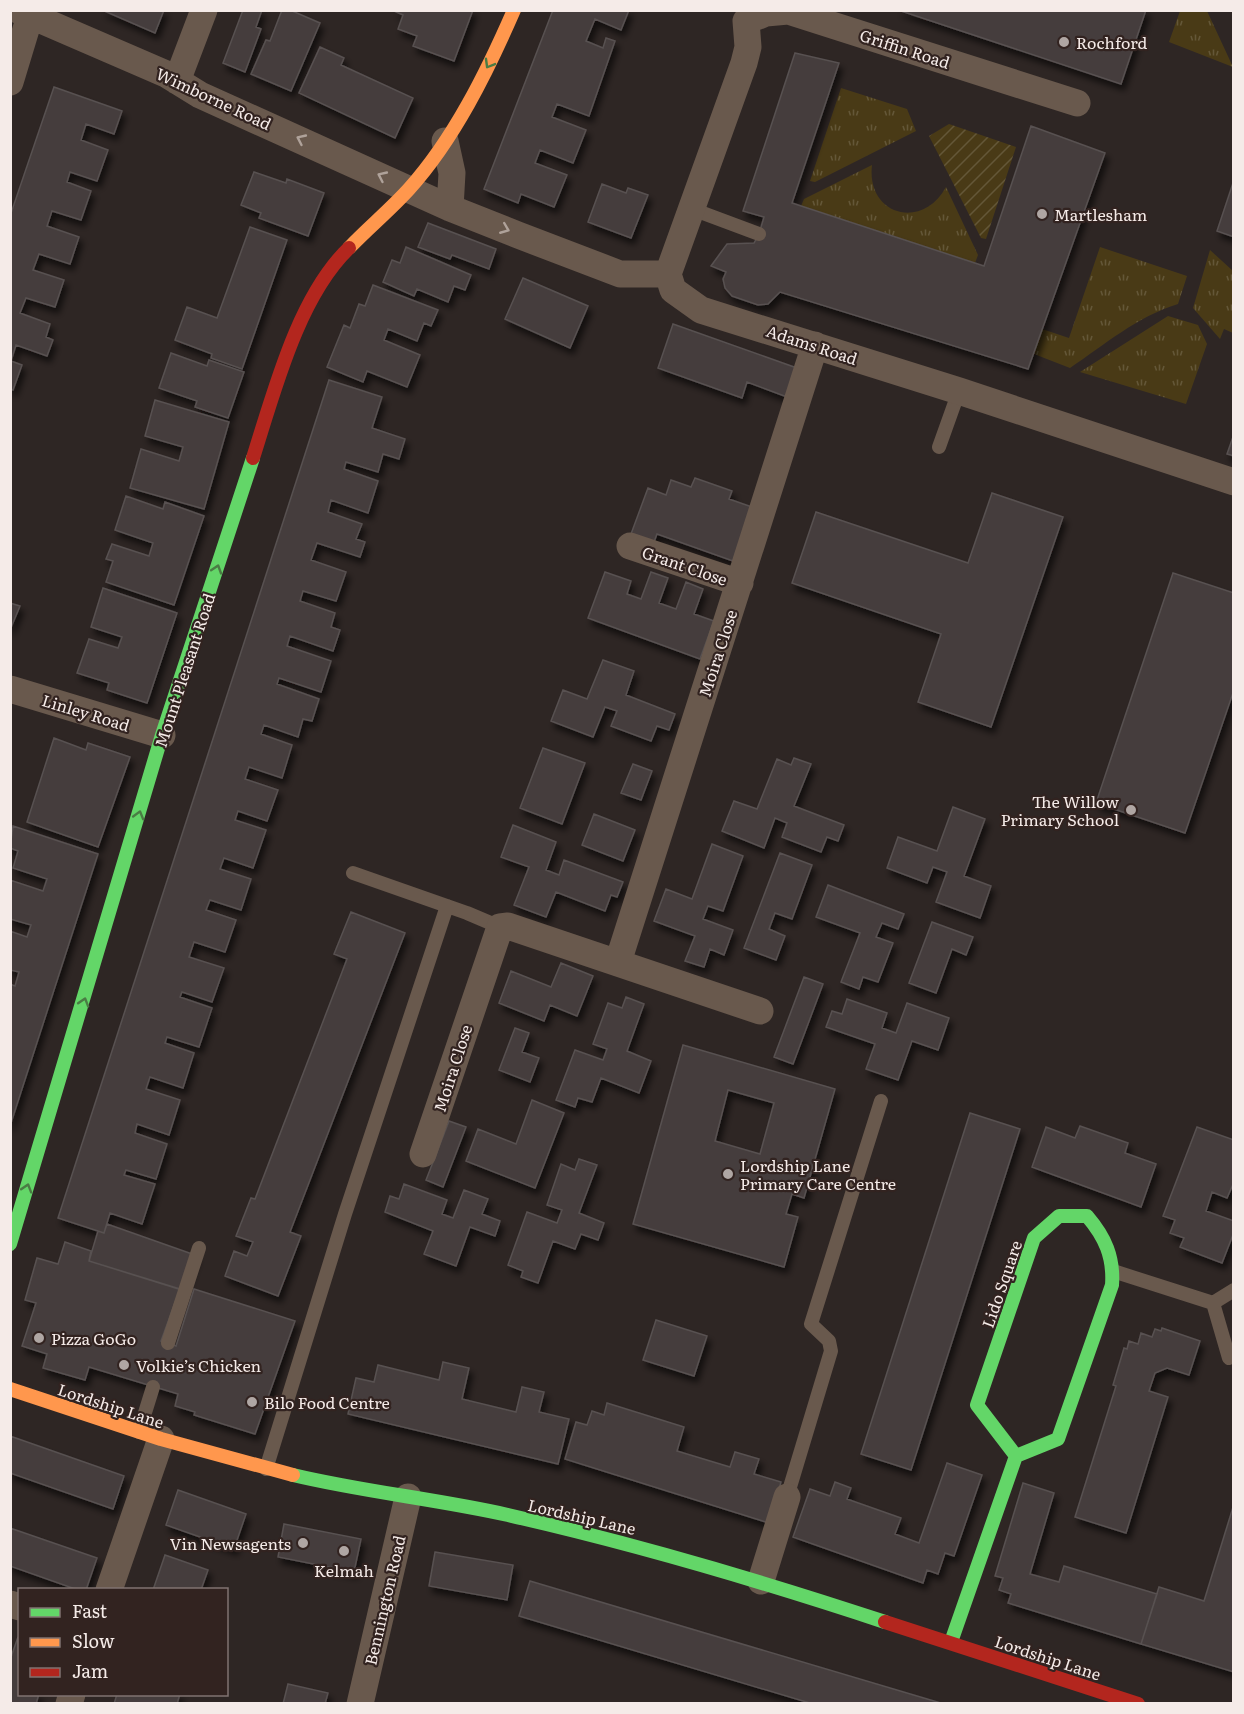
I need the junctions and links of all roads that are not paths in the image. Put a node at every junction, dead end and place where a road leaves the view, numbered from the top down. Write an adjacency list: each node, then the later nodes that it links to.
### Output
1 (204, 10): 5 (street)
2 (513, 10): 8 (street, Mount Pleasant Road, one-way to 8)
3 (24, 13): 5 (street, Wimborne Road); 6 (street)
4 (742, 16): 7 (street, Griffin Road); 11 (street)
5 (171, 78): 9 (street, Wimborne Road, one-way to 5)
6 (10, 81)
7 (1077, 103)
8 (445, 141): 9 (street, Mount Pleasant Road); 10 (street)
9 (409, 189): 10 (street); 21 (street, Mount Pleasant Road, one-way to 9)
10 (450, 208): 13 (street, one-way to 13)
11 (692, 209): 12 (lane); 13 (street)
12 (759, 234)
13 (668, 274): 14 (street, Adams Road)
14 (815, 345): 15 (street, Adams Road); 19 (street, Moira Close)
15 (959, 391): 16 (lane); 17 (street, Adams Road)
16 (939, 447)
17 (1233, 482)
18 (630, 546): 19 (street, Grant Close)
19 (740, 583): 25 (street, Moira Close)
20 (10, 689): 21 (street, Linley Road)
21 (162, 735): 29 (street, Mount Pleasant Road, one-way to 21)
22 (353, 873): 23 (lane)
23 (447, 906): 24 (lane); 40 (lane)
24 (500, 927): 25 (street); 28 (street, Moira Close)
25 (618, 962): 26 (street)
26 (760, 1011)
27 (881, 1101): 42 (lane)
28 (423, 1154)
29 (10, 1244)
30 (199, 1248): 34 (lane)
31 (1113, 1270): 33 (lane); 39 (street, Lido Square); 39 (street, Lido Square)
32 (1233, 1290): 33 (lane)
33 (1213, 1303): 35 (lane)
34 (168, 1343)
35 (1229, 1358)
36 (153, 1387): 38 (lane)
37 (10, 1389): 38 (street, Lordship Lane)
38 (150, 1436): 40 (street, Lordship Lane); 44 (street)
39 (1016, 1456): 45 (street)
40 (266, 1469): 41 (street, Lordship Lane)
41 (408, 1497): 43 (street, Lordship Lane); 46 (street, Bennington Road)
42 (787, 1497): 43 (street)
43 (761, 1581): 45 (street, Lordship Lane)
44 (111, 1588)
45 (951, 1642): 47 (street, Lordship Lane)
46 (360, 1704)
47 (1138, 1704)

